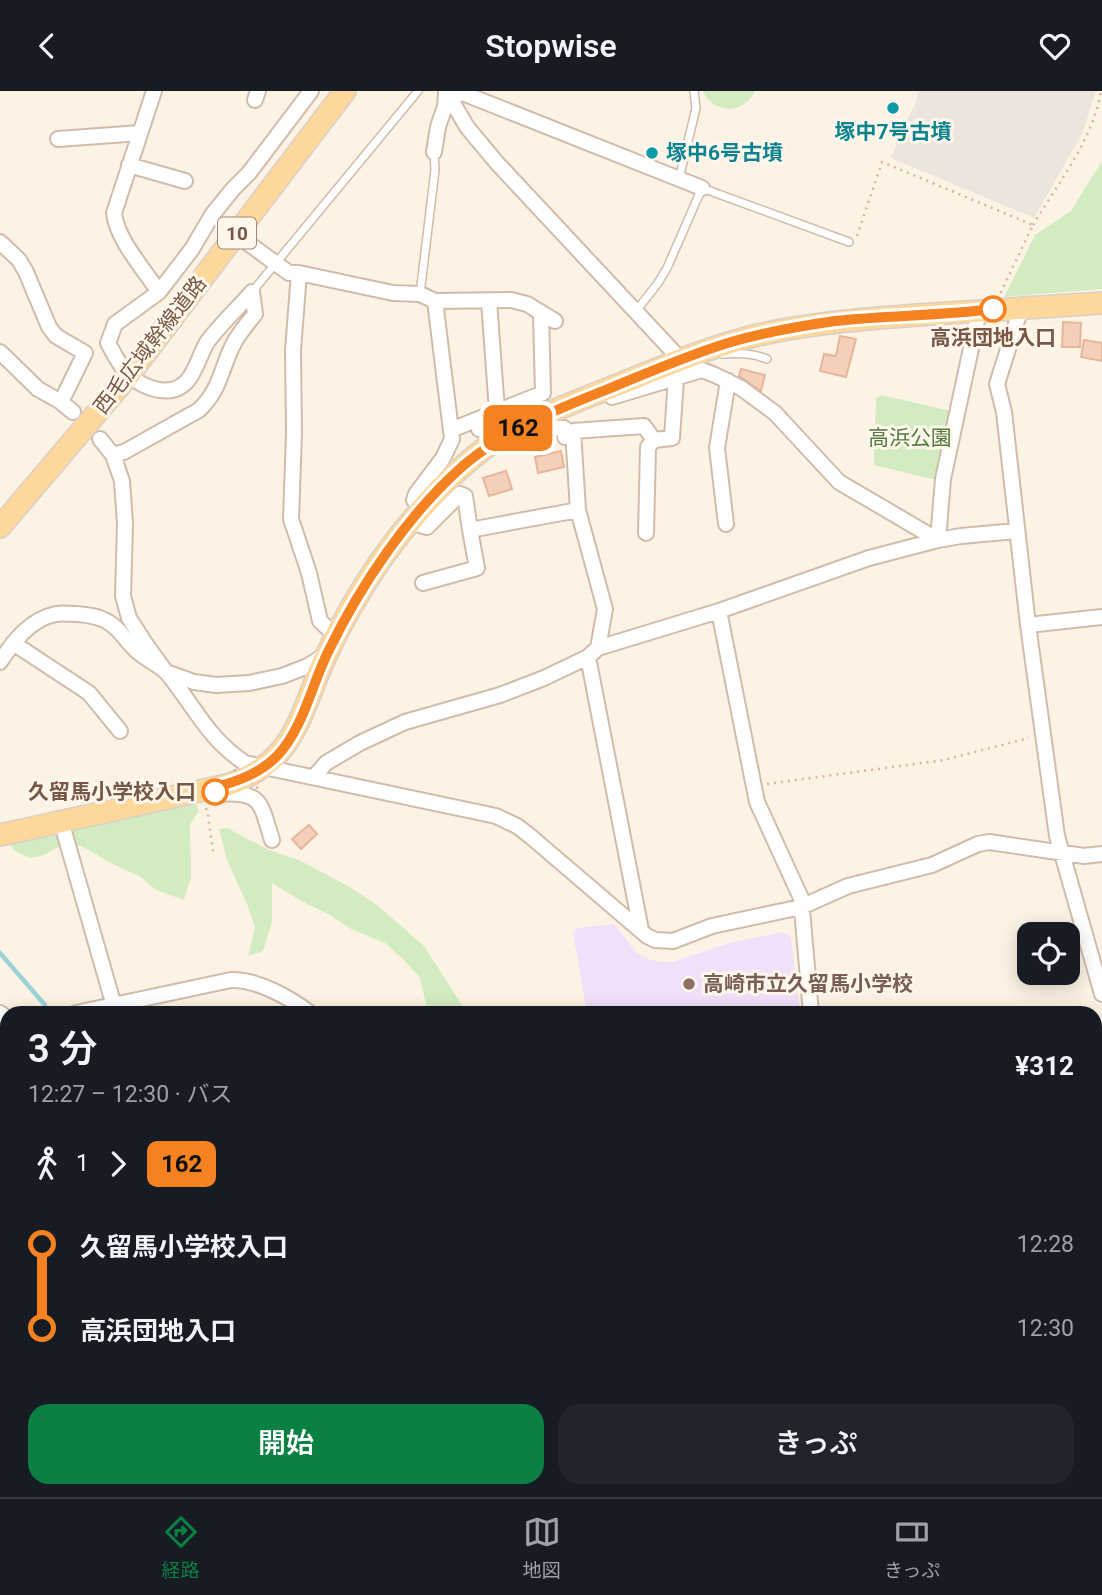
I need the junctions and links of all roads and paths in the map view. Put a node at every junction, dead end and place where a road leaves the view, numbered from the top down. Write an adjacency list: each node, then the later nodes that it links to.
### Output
1 (154, 91): 8 (street)
2 (311, 91): 15 (street)
3 (345, 91): 36 (main road, 西毛広域幹線道路 / 10)
4 (418, 91): 19 (lane)
5 (694, 91): 12 (lane)
6 (1101, 91): 16 (path)
7 (446, 92): 10 (street); 12 (street); 29 (street)
8 (140, 133): 9 (street); 11 (street)
9 (58, 139)
10 (435, 152): 23 (lane)
11 (129, 165): 13 (street); 21 (street)
12 (679, 180): 14 (street)
13 (185, 181)
14 (702, 188): 18 (lane); 29 (lane)
15 (217, 220): 19 (street, bridge); 21 (street)
16 (1033, 225): 18 (path); 28 (path)
17 (0, 241): 33 (street)
18 (849, 242)
19 (273, 262): 20 (street); 22 (lane)
20 (299, 274): 23 (street); 58 (street)
21 (159, 292): 36 (street)
22 (253, 292): 36 (street); 44 (street)
23 (420, 295): 24 (street)
24 (435, 301): 25 (street); 39 (street)
25 (489, 301): 30 (street); 38 (street)
26 (1102, 303): 27 (main road)
27 (1021, 308): 28 (main road); 50 (street)
28 (986, 310): 32 (main road); 52 (street)
29 (636, 311): 35 (street)
30 (541, 313): 31 (street); 38 (street)
31 (555, 321)
32 (714, 348): 34 (lane); 35 (main road)
33 (0, 352)
34 (767, 359)
35 (679, 369): 37 (street); 40 (main road); 43 (street)
36 (129, 375): 48 (main road, 西毛広域幹線道路 / 10)
37 (728, 381): 47 (street); 52 (street)
38 (497, 411): 39 (street)
39 (451, 435): 40 (street); 46 (street)
40 (506, 435): 41 (street); 46 (main road)
41 (565, 437)
42 (100, 439): 44 (street)
43 (654, 440): 45 (street); 51 (street)
44 (113, 455): 61 (street)
45 (578, 510): 49 (street); 59 (street)
46 (416, 515): 49 (street); 58 (main road)
47 (726, 524)
48 (0, 527)
49 (470, 530): 53 (street)
50 (1017, 531): 52 (street); 56 (street)
51 (646, 533)
52 (938, 540): 54 (street)
53 (423, 583)
54 (719, 611): 59 (street); 67 (street)
55 (1102, 617): 56 (street)
56 (1028, 625): 63 (street)
57 (13, 643): 60 (street); 61 (street); 62 (street)
58 (331, 645): 61 (street); 64 (main road)
59 (593, 652): 66 (street); 77 (street)
60 (0, 662)
61 (166, 672): 64 (street)
62 (120, 731)
63 (1043, 734): 67 (path); 73 (street)
64 (265, 767): 66 (street); 69 (main road)
65 (234, 770): 68 (path, bridge)
66 (314, 777): 77 (street)
67 (753, 786): 76 (street)
68 (259, 789)
69 (206, 790): 70 (main road); 72 (street); 74 (path)
70 (61, 821): 71 (main road); 79 (street)
71 (0, 835)
72 (271, 840)
73 (1060, 851): 75 (street); 76 (street); 78 (street)
74 (213, 852)
75 (1102, 854)
76 (801, 907): 77 (street); 82 (street)
77 (641, 930)
78 (1102, 994)
79 (114, 1006)
80 (127, 1006): 81 (street)
81 (299, 1006)
82 (810, 1006)

